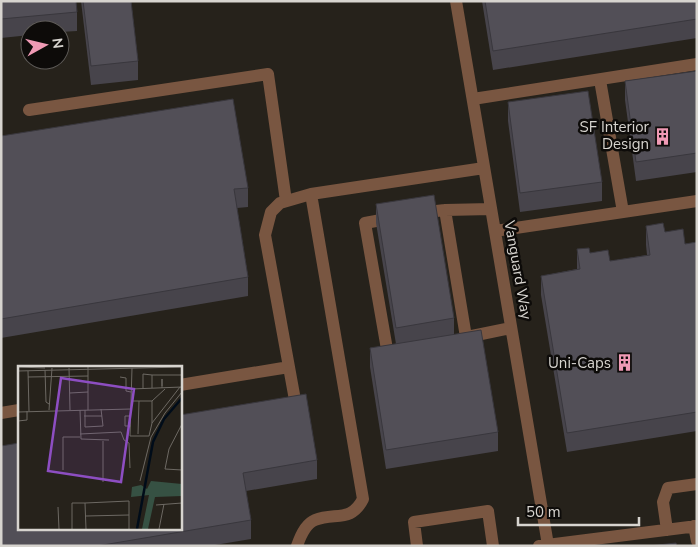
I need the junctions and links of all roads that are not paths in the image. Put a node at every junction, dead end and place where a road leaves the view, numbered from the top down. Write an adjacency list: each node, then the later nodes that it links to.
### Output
1 (456, 1): 4 (street, Vanguard Way)
2 (697, 64): 3 (street)
3 (600, 80): 4 (street); 12 (street)
4 (473, 99): 6 (street, Vanguard Way)
5 (29, 110): 8 (street)
6 (484, 168): 7 (street); 10 (street, Vanguard Way)
7 (311, 194): 8 (street); 29 (street)
8 (286, 201): 18 (street)
9 (697, 201): 12 (street)
10 (491, 209): 11 (street); 13 (street, Vanguard Way)
11 (445, 210): 15 (street); 17 (street)
12 (623, 212): 13 (street)
13 (495, 231): 14 (street, Vanguard Way)
14 (511, 328): 15 (street); 28 (street, Vanguard Way)
15 (466, 337): 16 (street)
16 (452, 344)
17 (406, 352)
18 (289, 367): 19 (street); 21 (street)
19 (181, 384)
20 (18, 410): 22 (street)
21 (297, 412)
22 (1, 413)
23 (697, 484): 25 (street)
24 (695, 526): 25 (street); 27 (street)
25 (667, 530): 26 (street)
26 (602, 542): 28 (street)
27 (697, 542)
28 (543, 545)
29 (297, 546)
30 (417, 546): 31 (street)
31 (493, 546)

